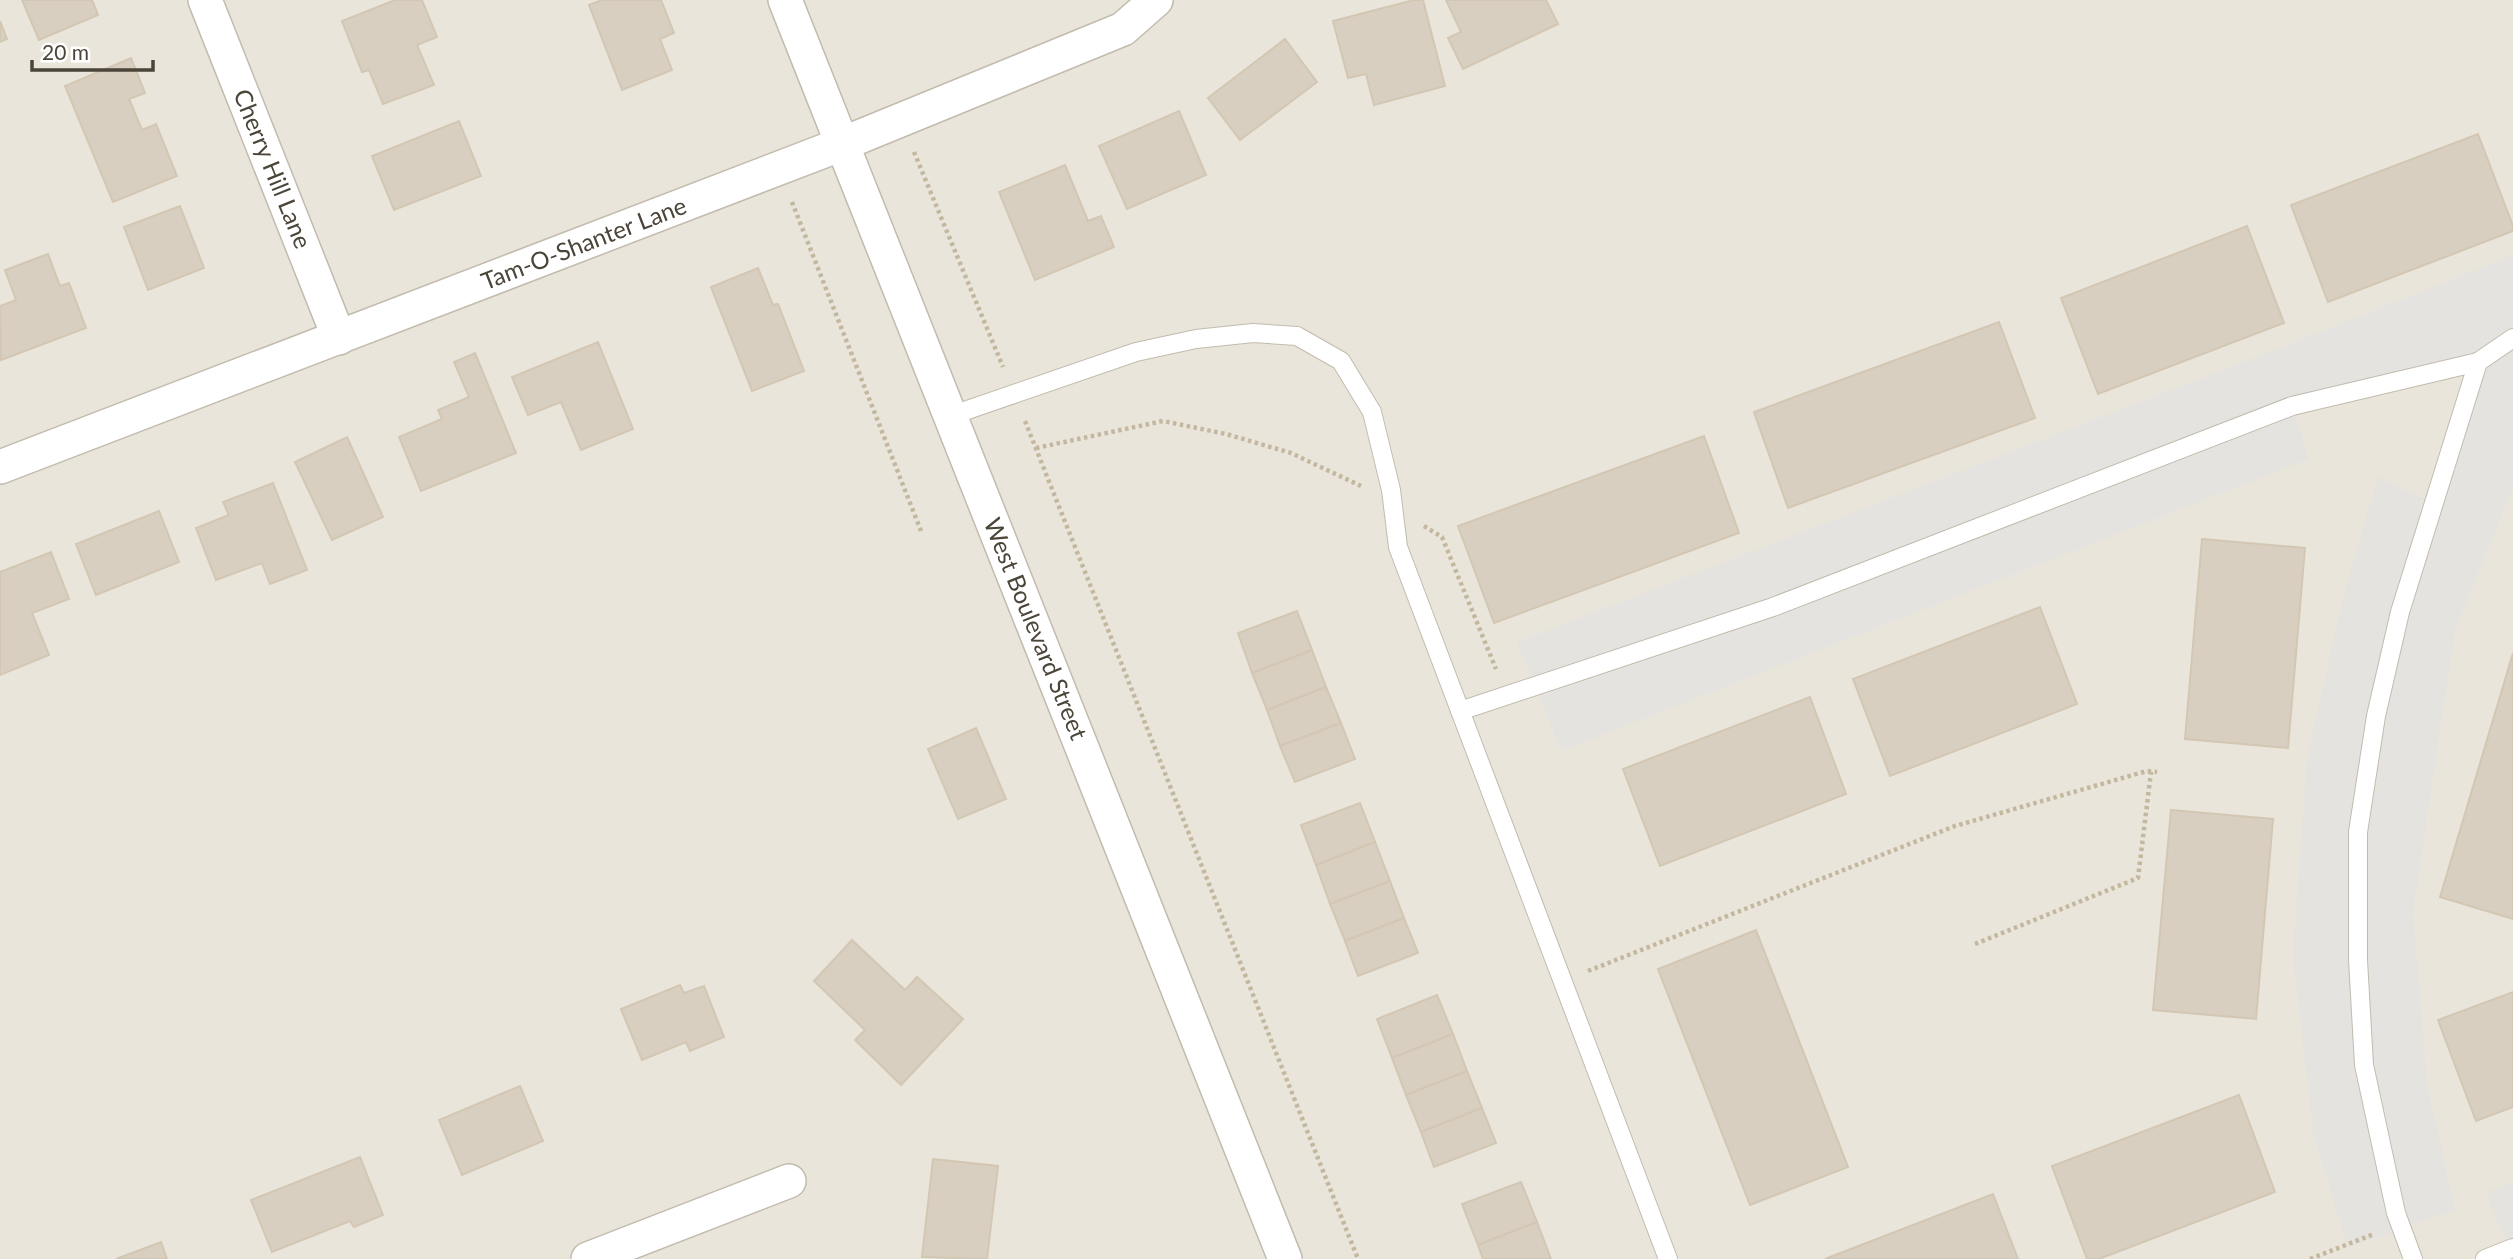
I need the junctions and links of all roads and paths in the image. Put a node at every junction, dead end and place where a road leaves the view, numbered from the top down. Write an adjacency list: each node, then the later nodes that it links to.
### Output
1 (205, 0): 7 (street, Cherry Hill Lane)
2 (785, 0): 5 (street, West Boulevard Street)
3 (1156, 0): 4 (street, Tam-O-Shanter Lane)
4 (901, 120): 5 (street, Tam-O-Shanter Lane); 10 (path)
5 (842, 144): 6 (street, Tam-O-Shanter Lane); 11 (street, West Boulevard Street)
6 (778, 169): 7 (street, Tam-O-Shanter Lane); 15 (path)
7 (339, 338): 13 (street, Tam-O-Shanter Lane)
8 (2513, 338): 9 (lane)
9 (2478, 362): 16 (lane); 23 (lane)
10 (1013, 393): 11 (lane); 12 (path); 14 (lane)
11 (950, 416): 26 (street, West Boulevard Street)
12 (1036, 448): 14 (path); 27 (path)
13 (0, 467)
14 (1392, 506): 16 (path); 17 (lane)
15 (921, 531)
16 (1507, 695): 17 (lane)
17 (1460, 711): 21 (lane)
18 (2151, 772): 19 (path); 20 (path); 21 (path)
19 (2157, 772)
20 (1975, 944)
21 (1562, 981): 28 (lane)
22 (789, 1181): 25 (street)
23 (2400, 1223): 29 (path); 30 (lane)
24 (2513, 1248): 31 (lane)
25 (588, 1259)
26 (1285, 1259)
27 (1358, 1259)
28 (1668, 1259)
29 (2310, 1259)
30 (2413, 1259)
31 (2485, 1259)

